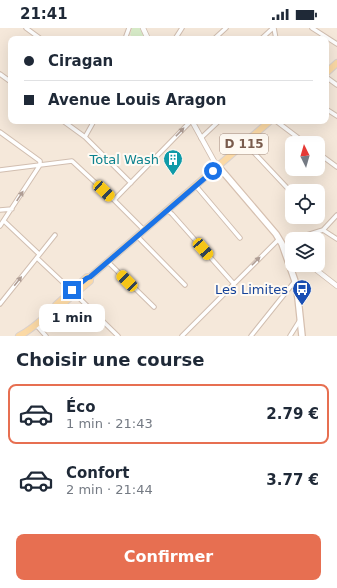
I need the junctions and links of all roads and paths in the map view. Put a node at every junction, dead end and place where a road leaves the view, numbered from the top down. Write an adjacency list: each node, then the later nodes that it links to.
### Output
1 (26, 28): 5 (street)
2 (226, 28): 6 (street)
3 (273, 28): 7 (street)
4 (312, 28): 8 (street)
5 (37, 36)
6 (217, 36)
7 (264, 36)
8 (324, 36)
9 (337, 63): 10 (main road)
10 (329, 70)
11 (329, 79): 12 (street)
12 (337, 86)
13 (67, 124): 22 (street)
14 (92, 124): 22 (street)
15 (188, 124): 30 (street, one-way to 15)
16 (193, 124): 23 (street)
17 (216, 124): 23 (street)
18 (267, 124): 24 (main road, D 115)
19 (280, 124): 21 (street)
20 (0, 132): 26 (street)
21 (296, 136)
22 (85, 137): 30 (street)
23 (201, 138): 27 (street)
24 (245, 143): 27 (main road, D 115); 32 (street)
25 (325, 158): 28 (street)
26 (40, 165): 29 (street); 33 (street); 34 (street, one-way to 26)
27 (218, 166): 31 (main road, D 115); 46 (main road)
28 (337, 167)
29 (0, 170)
30 (131, 182): 33 (street)
31 (196, 186): 36 (main road, D 115); 45 (street)
32 (285, 186)
33 (114, 200): 40 (street)
34 (12, 209): 35 (street); 38 (street)
35 (0, 210)
36 (167, 210): 40 (main road, D 115); 56 (street)
37 (337, 215): 41 (street)
38 (4, 221): 39 (street); 51 (street)
39 (0, 226)
40 (144, 230): 44 (main road, D 115)
41 (323, 230): 42 (street); 47 (street)
42 (317, 232)
43 (55, 235): 51 (street)
44 (137, 236): 52 (main road, D 115); 57 (street)
45 (240, 238)
46 (279, 239): 49 (main road); 56 (street, one-way to 46)
47 (337, 239)
48 (285, 243): 49 (street)
49 (282, 244): 50 (main road)
50 (285, 247)
51 (38, 256): 59 (street); 60 (street, one-way to 51)
52 (108, 262): 59 (main road, D 115); 61 (street)
53 (293, 272): 55 (main road)
54 (319, 272): 58 (street)
55 (295, 281): 62 (main road); 69 (street)
56 (234, 284): 68 (street)
57 (185, 285)
58 (337, 286)
59 (73, 292): 63 (main road, D 115); 67 (street)
60 (0, 304)
61 (154, 307)
62 (300, 320): 70 (street); 71 (main road)
63 (36, 325): 64 (main road, D 115); 66 (street)
64 (25, 334): 65 (main road, D 115)
65 (19, 336)
66 (46, 336)
67 (118, 336)
68 (182, 336)
69 (250, 336)
70 (290, 336)
71 (302, 336)

